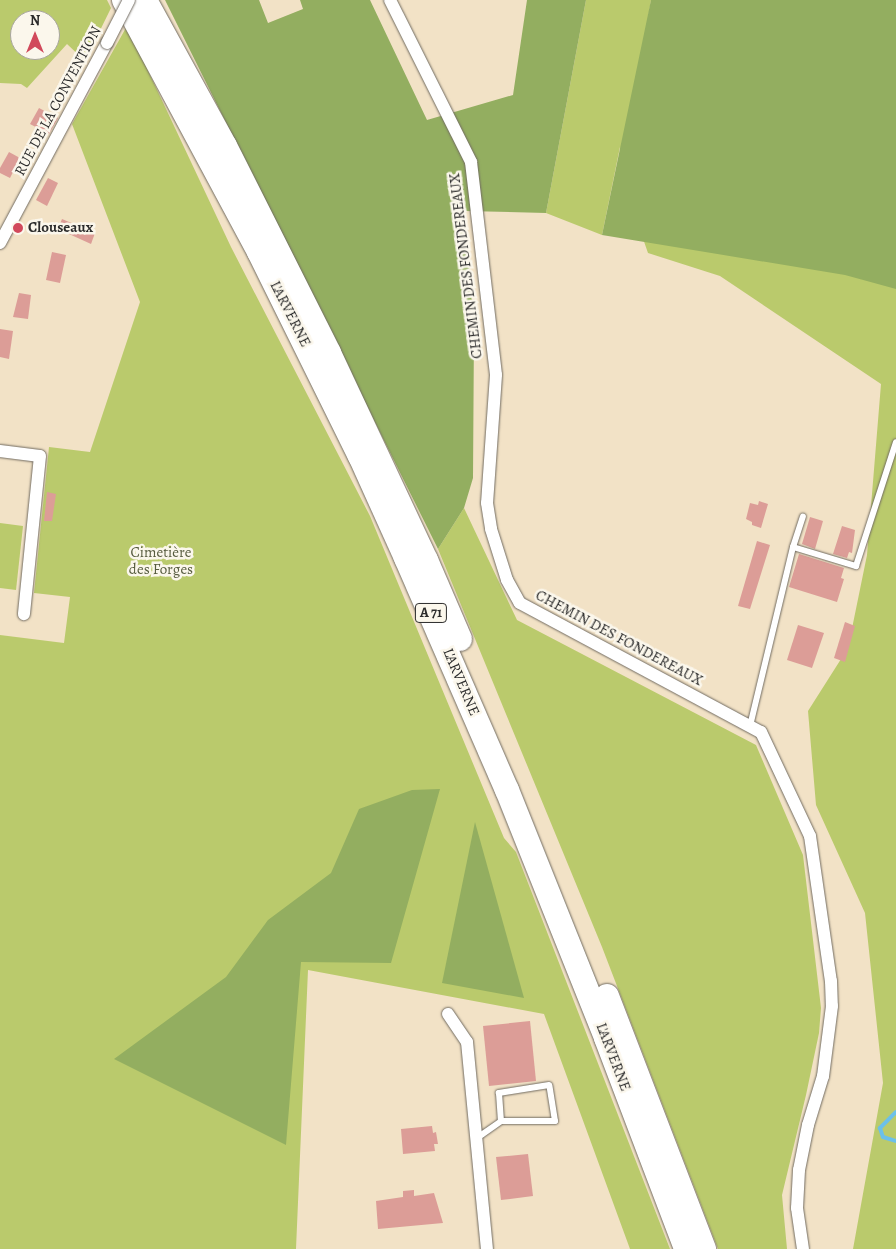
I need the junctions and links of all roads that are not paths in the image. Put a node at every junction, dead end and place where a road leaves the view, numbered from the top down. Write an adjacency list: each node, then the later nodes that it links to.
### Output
1 (124, 0): 16 (highway, L'ARVERNE / A 71)
2 (129, 0): 5 (street, RUE DE LA CONVENTION, bridge)
3 (145, 0): 17 (highway, L'ARVERNE / A 71)
4 (390, 0): 11 (street, CHEMIN DES FONDEREAUX)
5 (0, 243)
6 (896, 442): 9 (lane)
7 (0, 451): 10 (street)
8 (803, 517): 9 (lane)
9 (793, 547): 11 (lane)
10 (24, 614)
11 (750, 726): 18 (street, CHEMIN DES FONDEREAUX)
12 (448, 1014): 14 (street)
13 (501, 1121): 13 (lane); 14 (lane)
14 (476, 1138): 15 (street)
15 (487, 1249)
16 (686, 1249)
17 (704, 1249)
18 (803, 1249)

